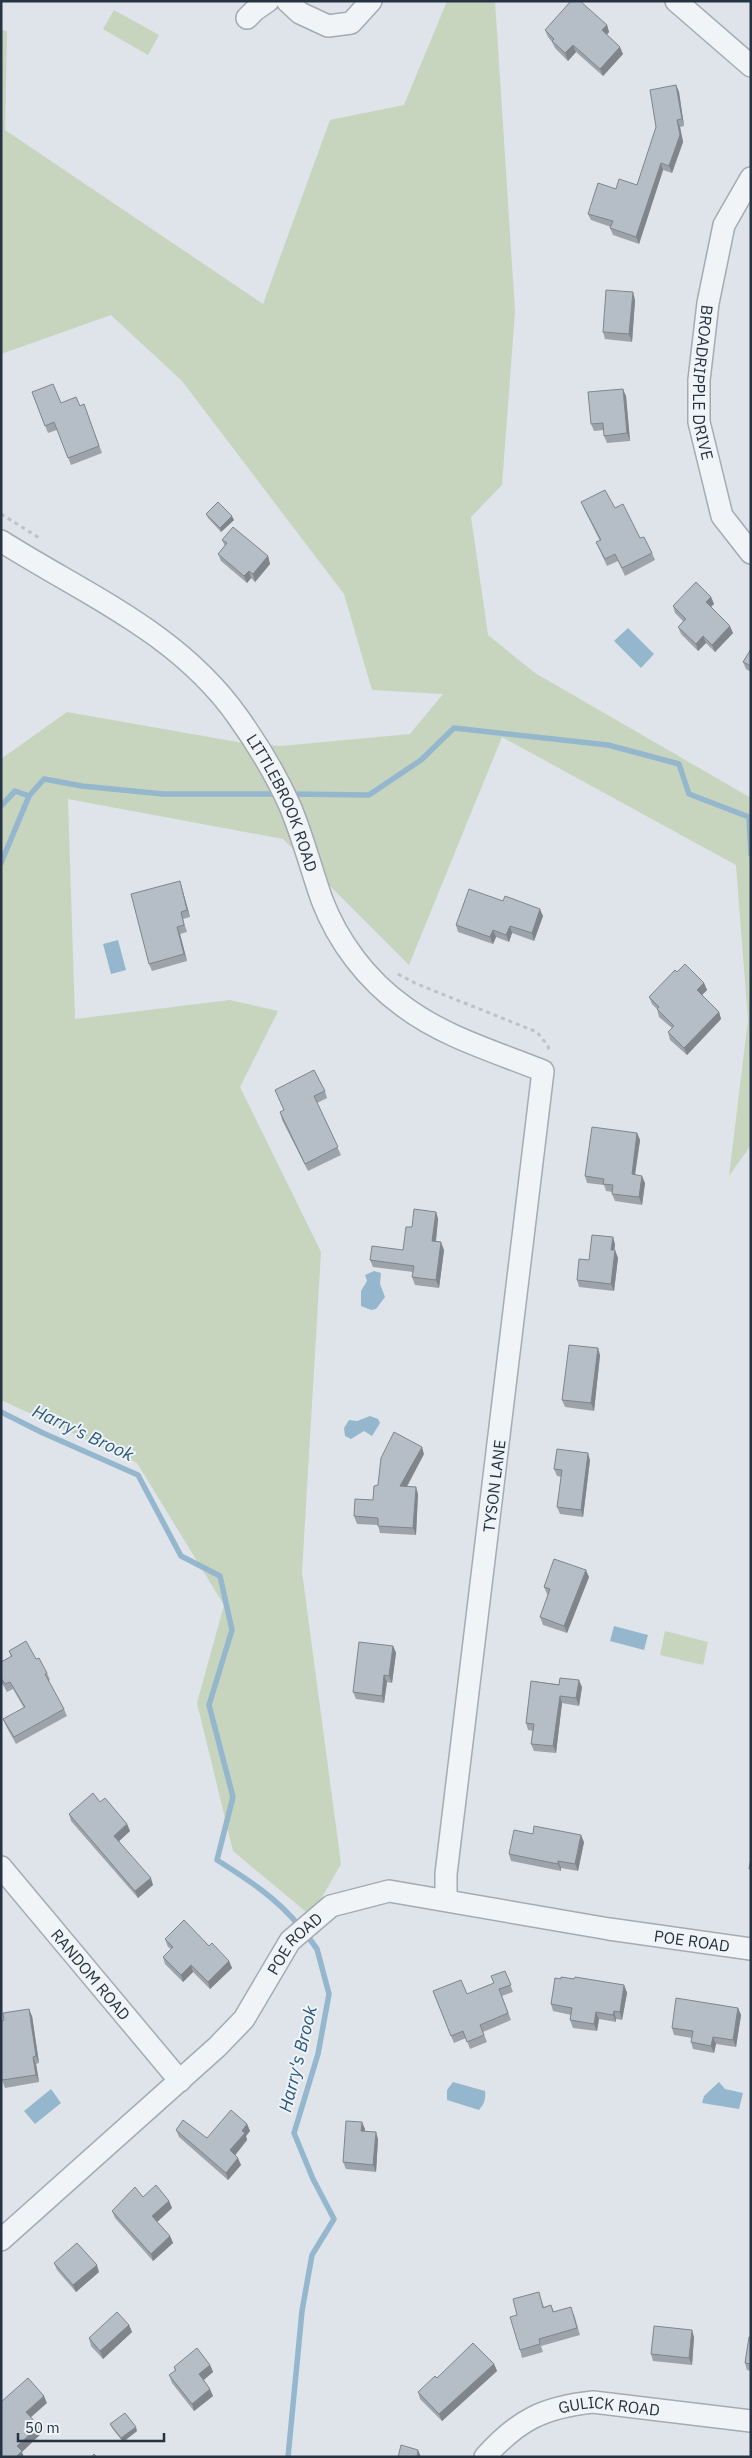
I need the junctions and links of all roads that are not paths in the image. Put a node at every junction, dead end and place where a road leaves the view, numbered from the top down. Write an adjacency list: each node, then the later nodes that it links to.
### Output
1 (268, 1): 5 (street)
2 (287, 1): 3 (street)
3 (371, 1)
4 (676, 1): 6 (street)
5 (247, 18)
6 (751, 66)
7 (751, 178): 9 (street, BROADRIPPLE DRIVE)
8 (1, 541): 10 (street, LITTLEBROOK ROAD)
9 (751, 554)
10 (547, 1065): 12 (street, TYSON LANE)
11 (1, 1867): 14 (street, RANDOM ROAD)
12 (446, 1900): 13 (street, POE ROAD); 14 (street, POE ROAD)
13 (751, 1949)
14 (180, 2081): 15 (street, POE ROAD)
15 (1, 2240)
16 (751, 2421): 17 (street, GULICK ROAD)
17 (485, 2457)

